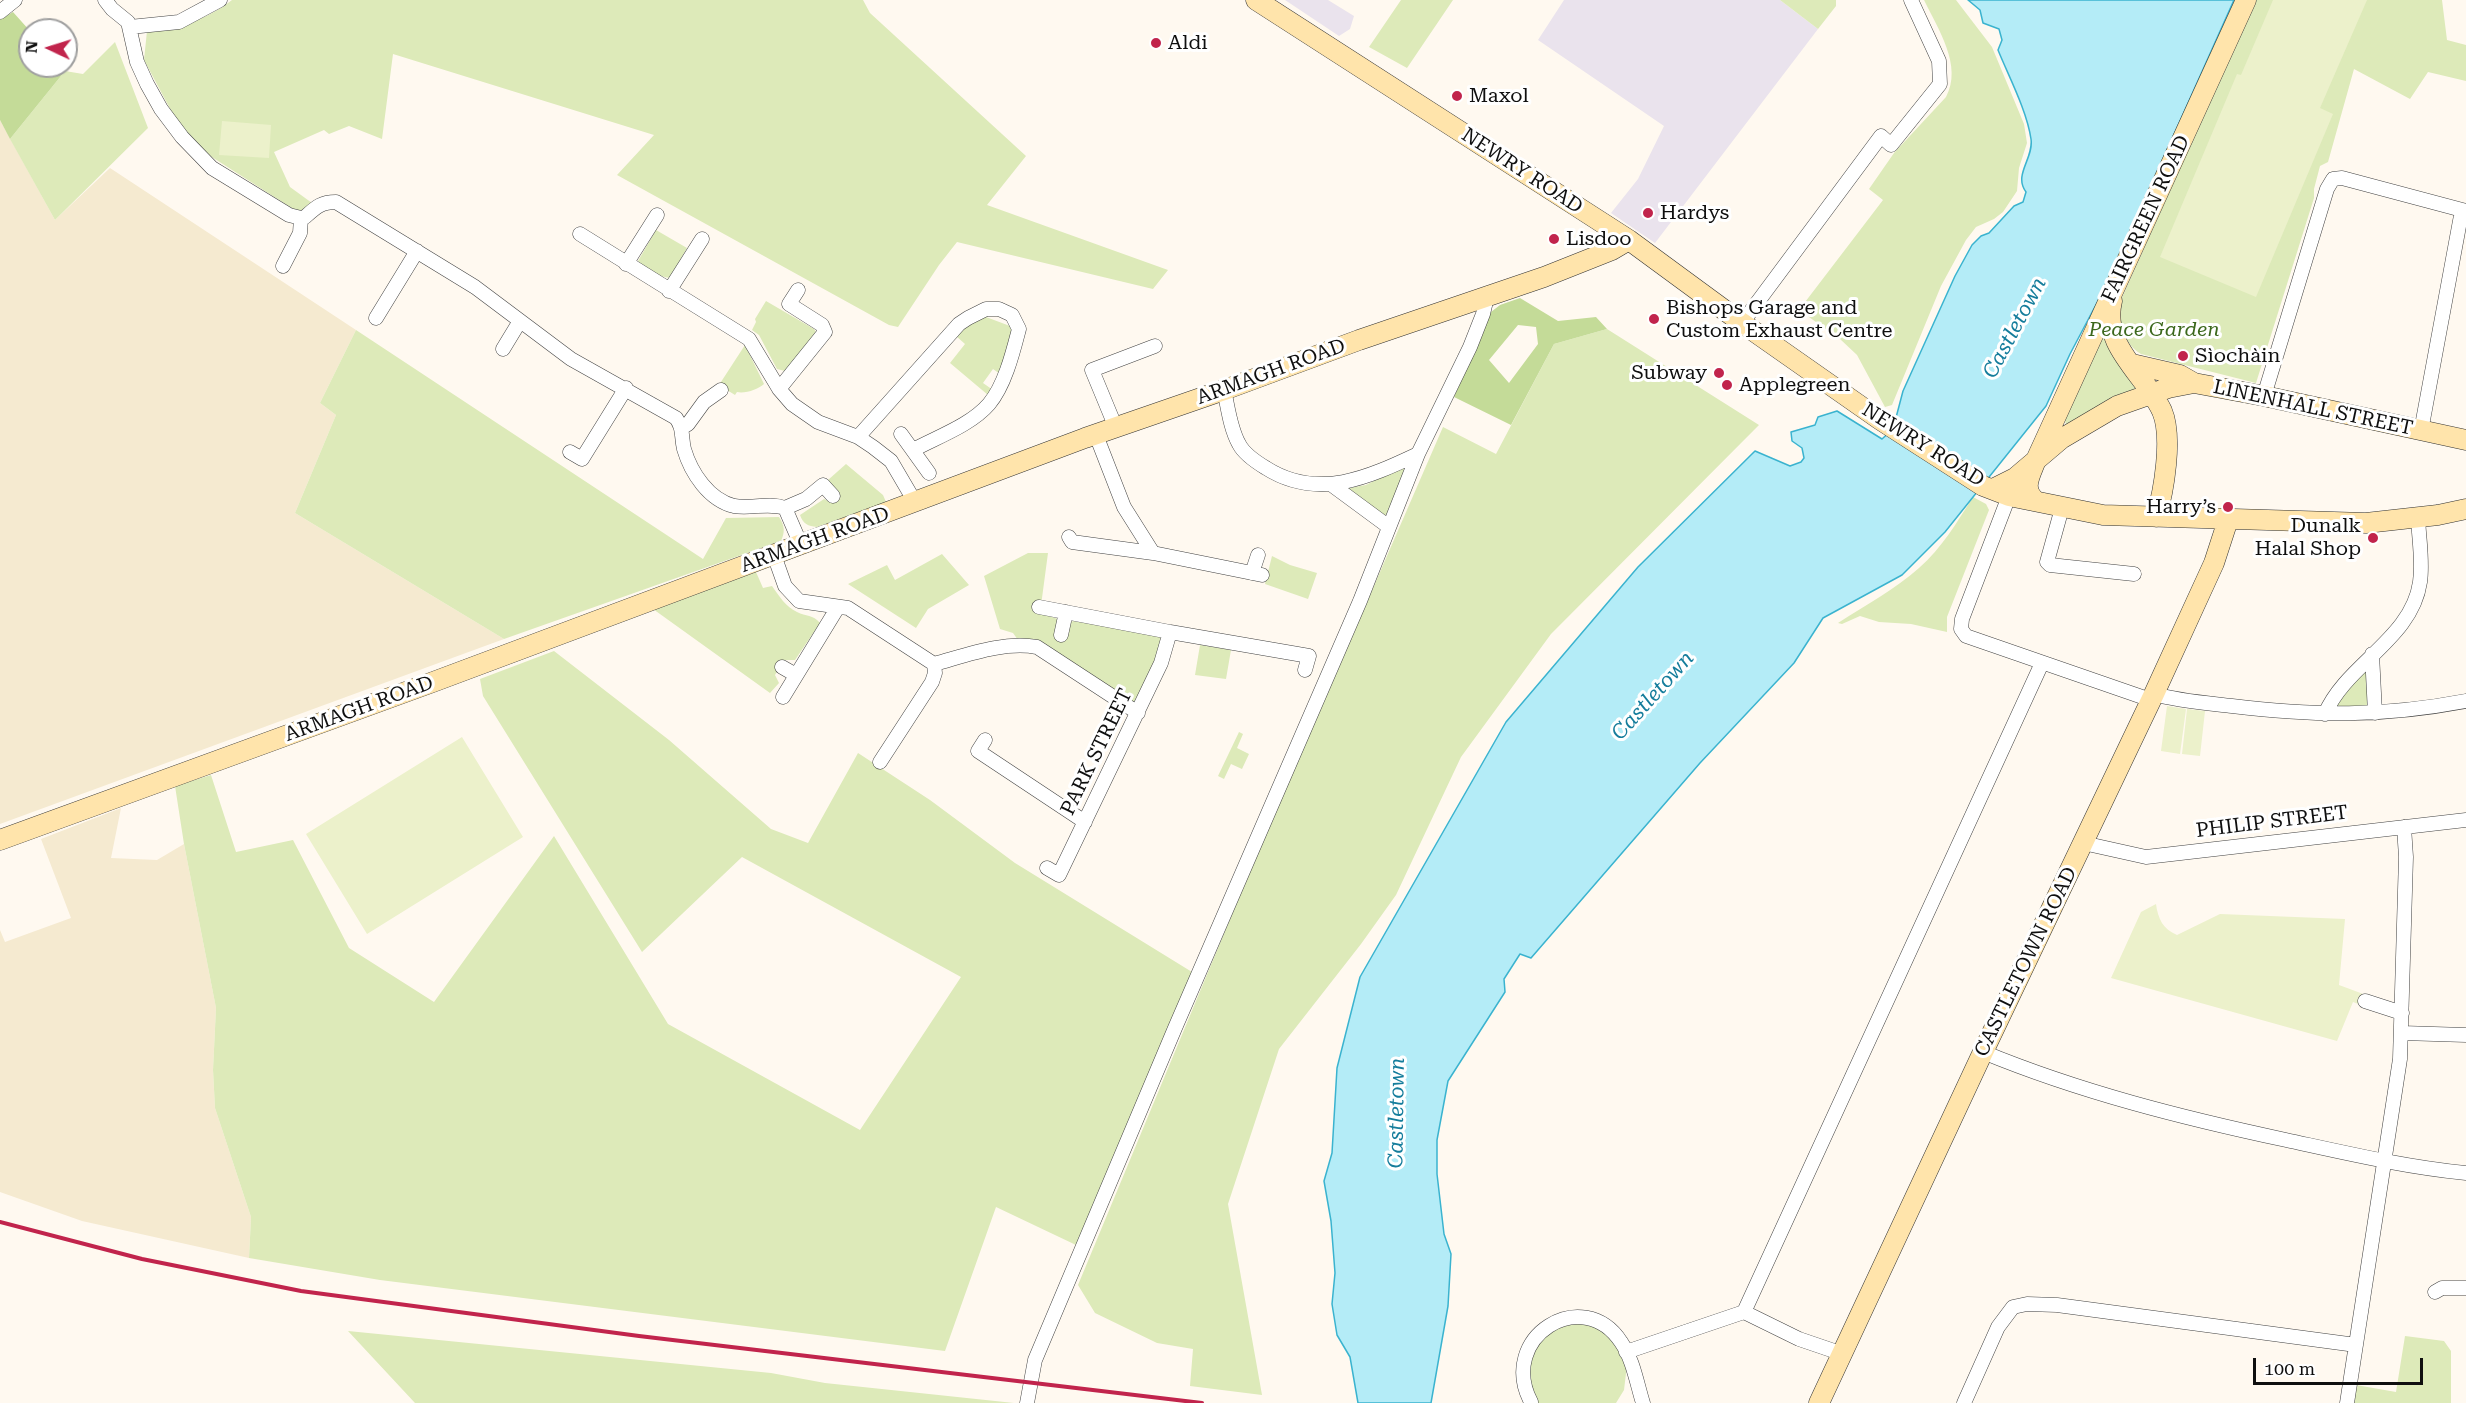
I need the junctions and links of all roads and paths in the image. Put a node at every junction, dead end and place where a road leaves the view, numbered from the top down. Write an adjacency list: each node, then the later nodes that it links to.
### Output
1 (15, 0): 7 (street)
2 (105, 0): 8 (street)
3 (220, 0): 8 (street)
4 (1256, 0): 14 (main road, NEWRY ROAD)
5 (1911, 0): 24 (street)
6 (2246, 0): 18 (main road, FAIRGREEN ROAD)
7 (0, 12)
8 (130, 27): 11 (street)
9 (2464, 210): 34 (street); 37 (street)
10 (657, 215): 16 (street)
11 (301, 218): 15 (street); 17 (street)
12 (580, 234): 16 (street)
13 (702, 239): 20 (street)
14 (1629, 240): 21 (main road, ARMAGH ROAD); 24 (main road, NEWRY ROAD)
15 (417, 251): 22 (street); 23 (street)
16 (626, 264): 20 (street)
17 (283, 266)
18 (2115, 286): 27 (main road); 45 (main road, FAIRGREEN ROAD)
19 (798, 290): 30 (street)
20 (669, 291): 30 (street)
21 (1487, 297): 32 (main road, ARMAGH ROAD); 44 (street)
22 (376, 318)
23 (520, 321): 26 (street); 29 (street)
24 (1742, 323): 48 (main road, NEWRY ROAD)
25 (1155, 346): 36 (street)
26 (503, 349)
27 (2132, 364): 28 (main road); 33 (main road)
28 (2194, 383): 33 (main road, LINENHALL STREET); 34 (main road, LINENHALL STREET)
29 (626, 388): 35 (street); 43 (street)
30 (779, 389): 40 (street)
31 (721, 390): 35 (street)
32 (1224, 390): 36 (main road, ARMAGH ROAD); 47 (street)
33 (2150, 393): 45 (main road, LINENHALL STREET); 55 (main road)
34 (2264, 396): 37 (main road, LINENHALL STREET)
35 (683, 427): 52 (street)
36 (1116, 428): 39 (main road, ARMAGH ROAD)
37 (2421, 431): 41 (main road, LINENHALL STREET)
38 (901, 434): 42 (street)
39 (1096, 435): 51 (main road, ARMAGH ROAD); 61 (street)
40 (858, 437): 42 (street); 51 (street)
41 (2466, 441)
42 (913, 450): 46 (street)
43 (570, 452)
44 (1418, 454): 47 (street); 58 (street)
45 (2036, 460): 48 (main road, NEWRY ROAD); 50 (main road, FAIRGREEN ROAD)
46 (929, 473)
47 (1332, 485): 58 (street)
48 (1995, 490): 50 (main road); 71 (street)
49 (833, 496): 52 (street)
50 (2036, 501): 53 (main road)
51 (915, 502): 60 (main road, ARMAGH ROAD)
52 (785, 508): 60 (street)
53 (2062, 508): 55 (main road); 64 (street)
54 (2466, 509): 56 (main road)
55 (2156, 517): 57 (main road)
56 (2418, 518): 57 (main road); 70 (street)
57 (2228, 520): 77 (main road, CASTLETOWN ROAD)
58 (1389, 527): 105 (street)
59 (1069, 537): 61 (street)
60 (801, 545): 62 (main road, ARMAGH ROAD)
61 (1153, 553): 63 (street)
62 (774, 555): 65 (street); 87 (main road, ARMAGH ROAD)
63 (1258, 555)
64 (2134, 574)
65 (838, 607): 72 (street); 75 (street)
66 (1040, 607): 67 (street)
67 (1066, 612): 68 (street); 69 (street)
68 (1170, 632): 74 (street); 79 (street, PARK STREET)
69 (1061, 635)
70 (2373, 654): 80 (street); 81 (street)
71 (2042, 663): 77 (street); 99 (street)
72 (934, 664): 79 (street); 83 (street)
73 (782, 667): 75 (street)
74 (1305, 670)
75 (796, 675): 76 (street)
76 (783, 697)
77 (2153, 697): 81 (street); 88 (main road, CASTLETOWN ROAD)
78 (2466, 701): 80 (street)
79 (1138, 712): 85 (street, PARK STREET)
80 (2375, 713): 81 (street)
81 (2325, 714)
82 (985, 740): 85 (street)
83 (880, 762)
84 (2466, 819): 86 (street, PHILIP STREET)
85 (1085, 822): 89 (street, PARK STREET)
86 (2404, 827): 88 (street, PHILIP STREET); 91 (street)
87 (0, 840)
88 (2084, 843): 94 (main road, CASTLETOWN ROAD)
89 (1047, 868)
90 (2364, 1000): 91 (street)
91 (2402, 1013): 92 (street)
92 (2402, 1033): 93 (street); 95 (street)
93 (2466, 1035)
94 (1983, 1052): 95 (street); 102 (main road, CASTLETOWN ROAD)
95 (2384, 1161): 96 (street); 100 (street)
96 (2466, 1173)
97 (2466, 1288): 98 (street)
98 (2435, 1292)
99 (1744, 1312): 101 (street); 102 (street)
100 (2356, 1345): 107 (street); 108 (street)
101 (1626, 1352): 103 (street); 106 (street)
102 (1842, 1354): 104 (main road, CASTLETOWN ROAD)
103 (1531, 1402)
104 (1822, 1402)
105 (1027, 1403)
106 (1643, 1403)
107 (1964, 1403)
108 (2347, 1403)

